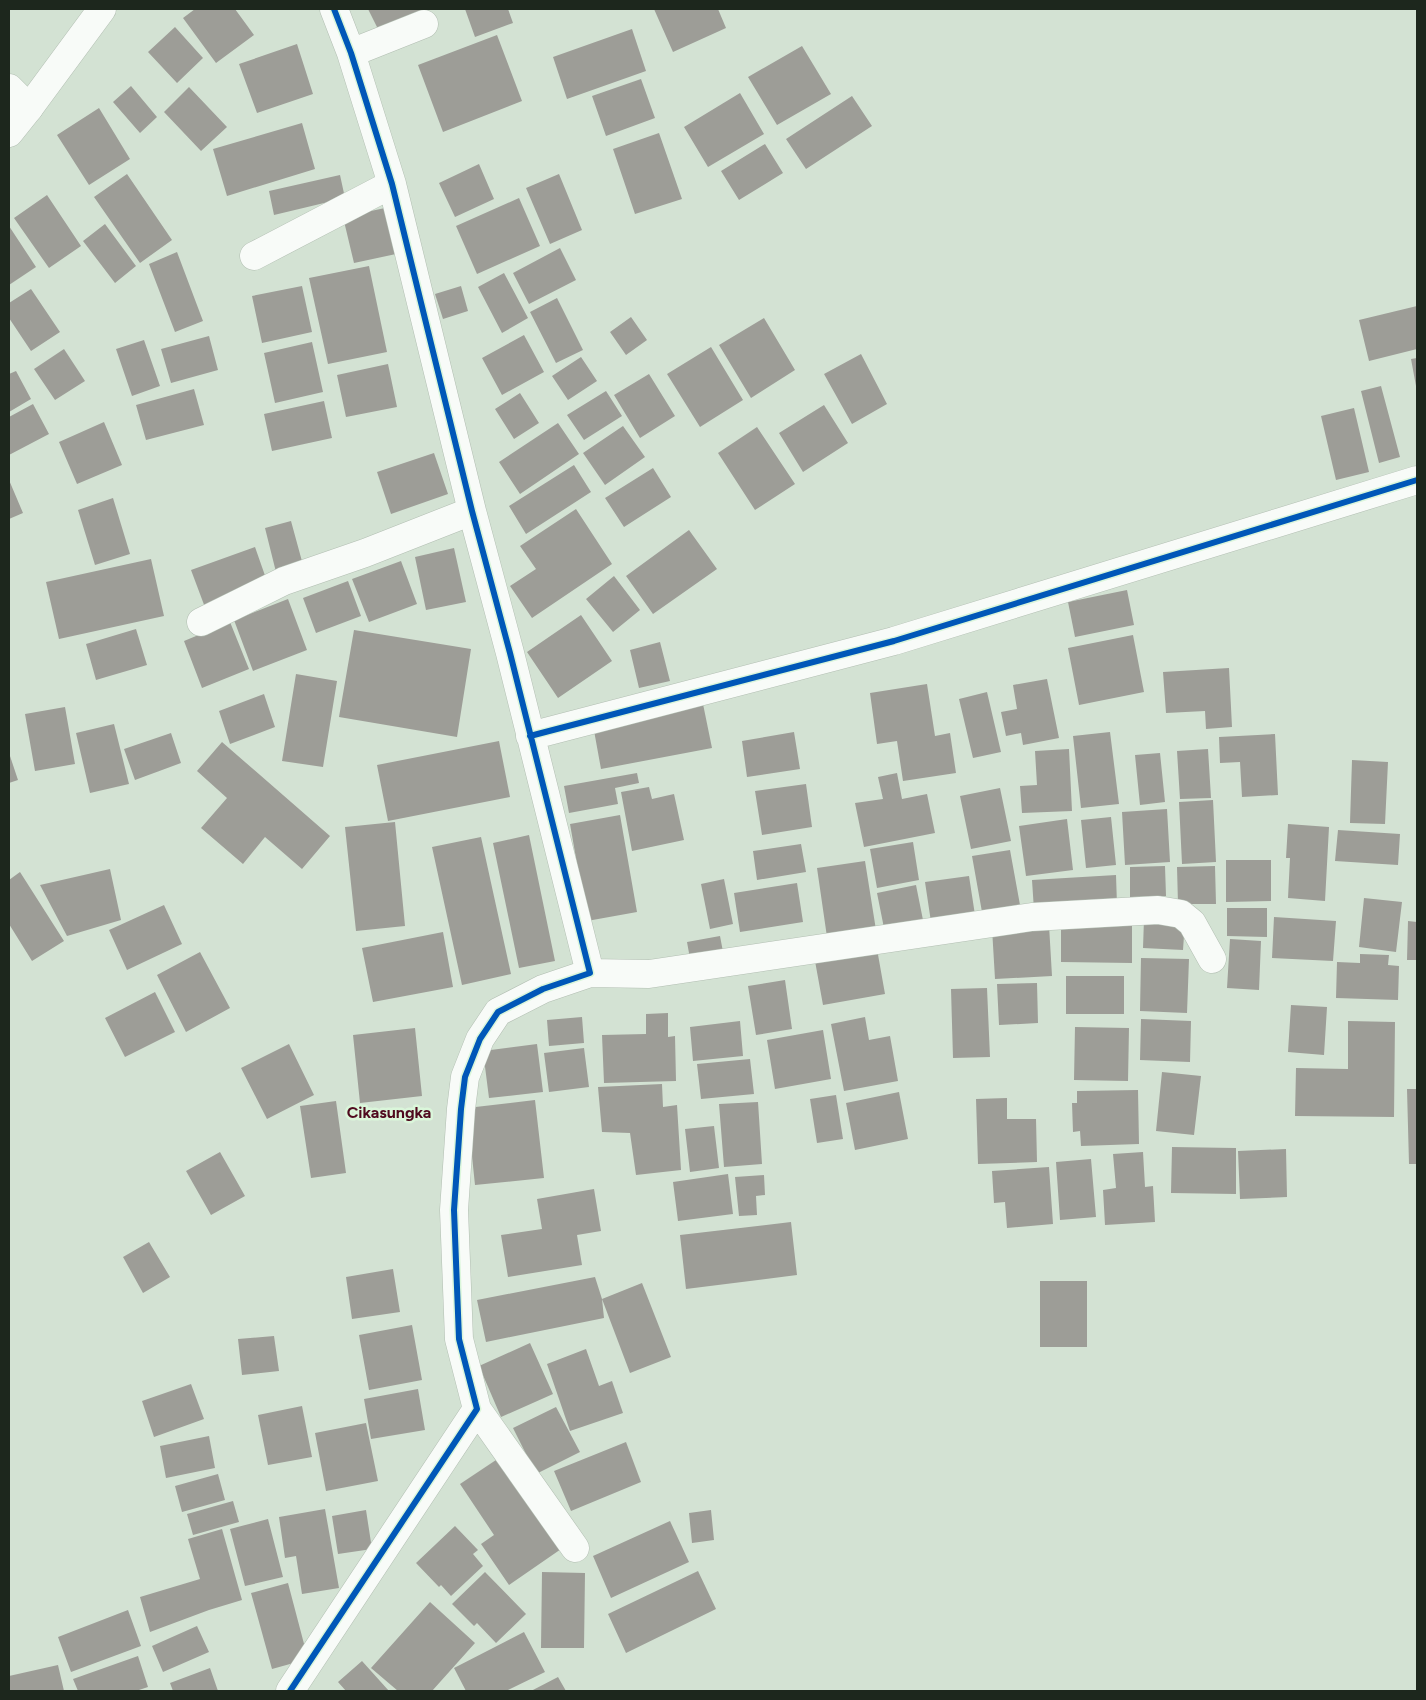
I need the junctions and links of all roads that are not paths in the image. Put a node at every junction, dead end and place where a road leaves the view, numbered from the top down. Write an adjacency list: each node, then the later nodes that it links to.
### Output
1 (102, 9): 6 (street)
2 (334, 9): 4 (street)
3 (424, 24): 4 (street)
4 (351, 53): 8 (street)
5 (9, 88): 6 (street)
6 (29, 108): 7 (street)
7 (9, 133)
8 (392, 184): 9 (street); 11 (street)
9 (254, 256)
10 (1417, 480): 13 (street)
11 (472, 511): 12 (street); 13 (street)
12 (202, 622)
13 (530, 736): 15 (street)
14 (1212, 959): 15 (street)
15 (590, 973): 16 (street)
16 (476, 1409): 17 (street); 18 (street)
17 (575, 1548)
18 (290, 1691)

